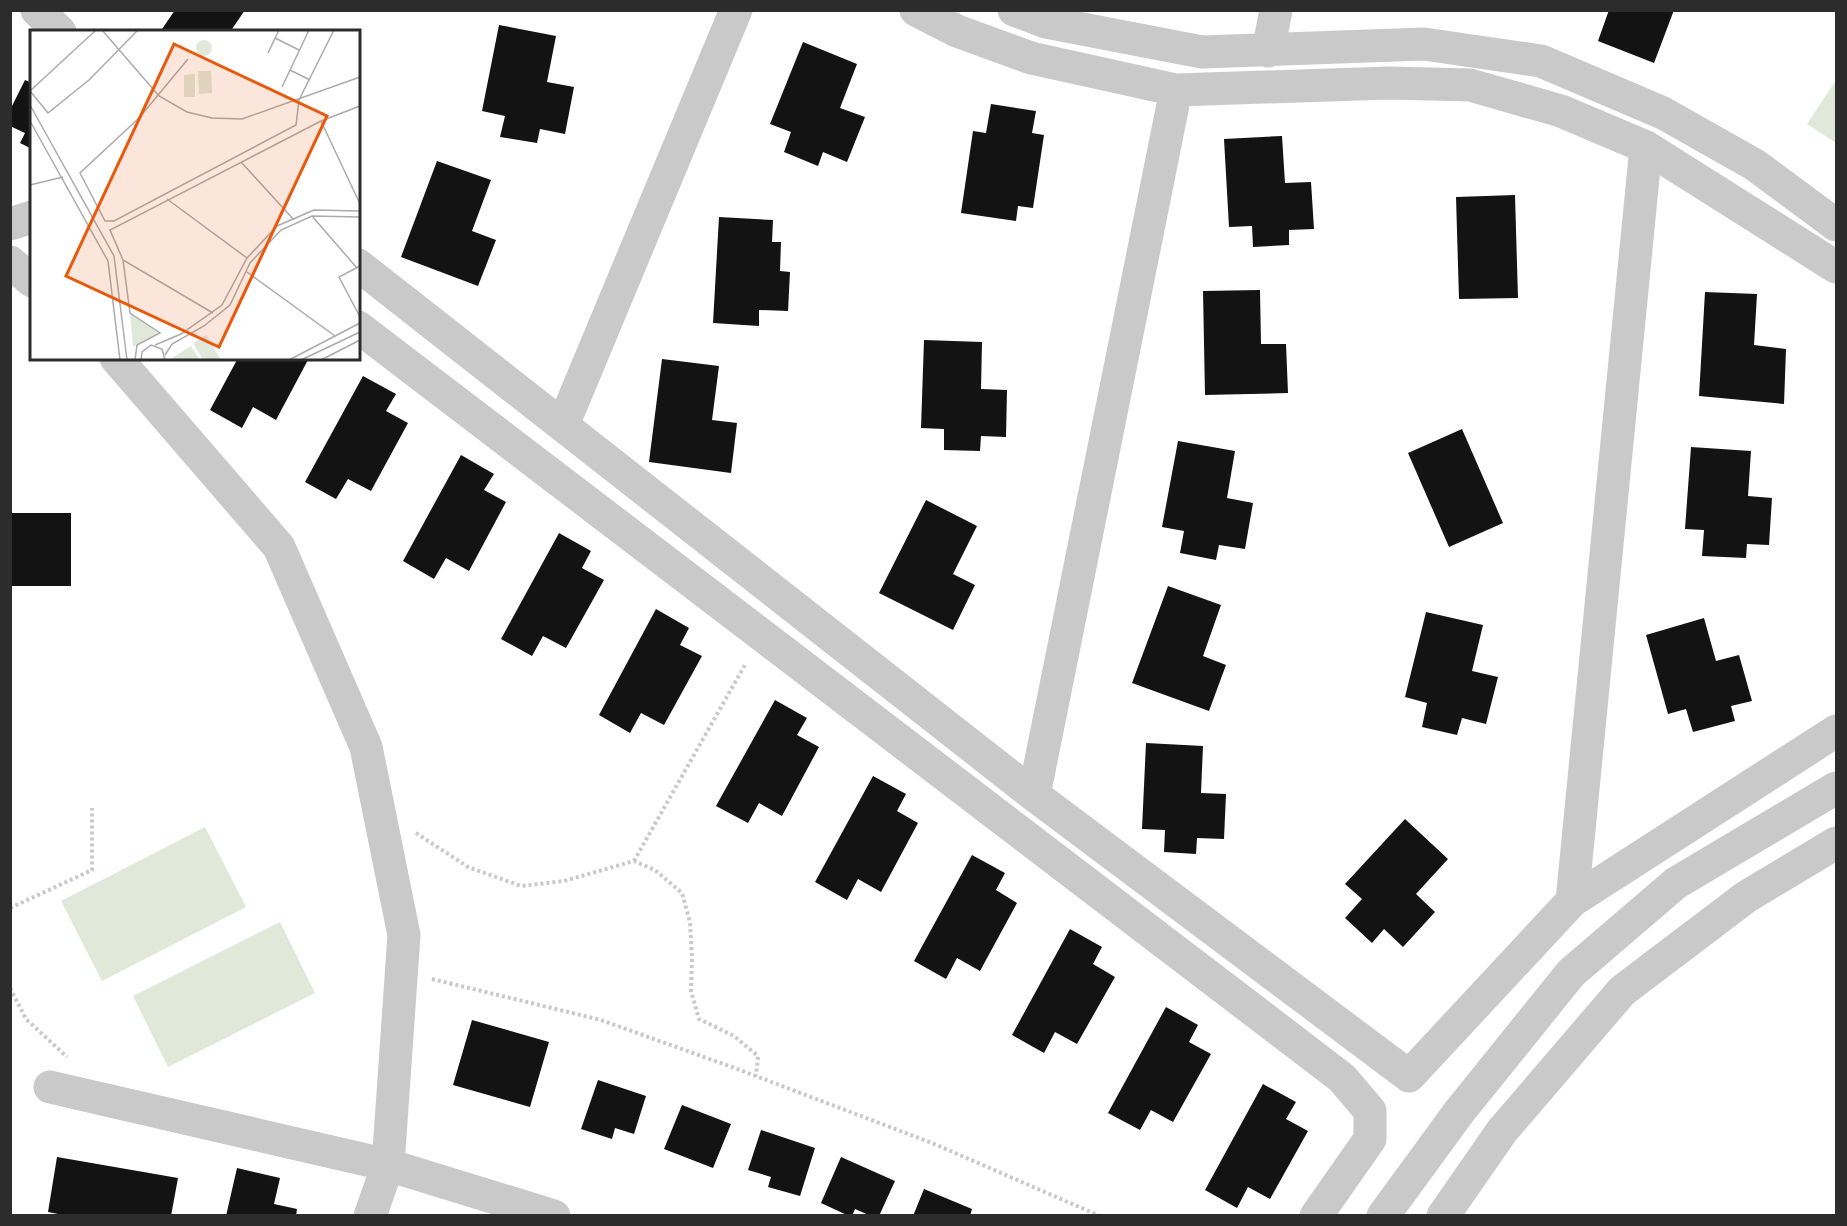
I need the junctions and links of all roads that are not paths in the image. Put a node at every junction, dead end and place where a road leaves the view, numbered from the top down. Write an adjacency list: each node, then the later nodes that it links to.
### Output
1 (736, 10): 17 (street)
2 (916, 10): 6 (street)
3 (1014, 10): 5 (street)
4 (1276, 10): 5 (street)
5 (1268, 51): 10 (street)
6 (1176, 90): 7 (street); 20 (street)
7 (1646, 147): 13 (street); 22 (street)
8 (30, 218): 9 (street)
9 (10, 224)
10 (1836, 225)
11 (10, 262): 14 (street)
12 (360, 267): 17 (street)
13 (1836, 267)
14 (30, 279)
15 (360, 329): 27 (street)
16 (118, 360): 24 (street)
17 (562, 425): 20 (street)
18 (1836, 731): 22 (street)
19 (1836, 788): 28 (street)
20 (1034, 795): 22 (street)
21 (1836, 843): 29 (street)
22 (1572, 900)
23 (50, 1087): 24 (street)
24 (388, 1165): 25 (street); 26 (street)
25 (370, 1215)
26 (554, 1215)
27 (1316, 1215)
28 (1383, 1215)
29 (1443, 1215)

